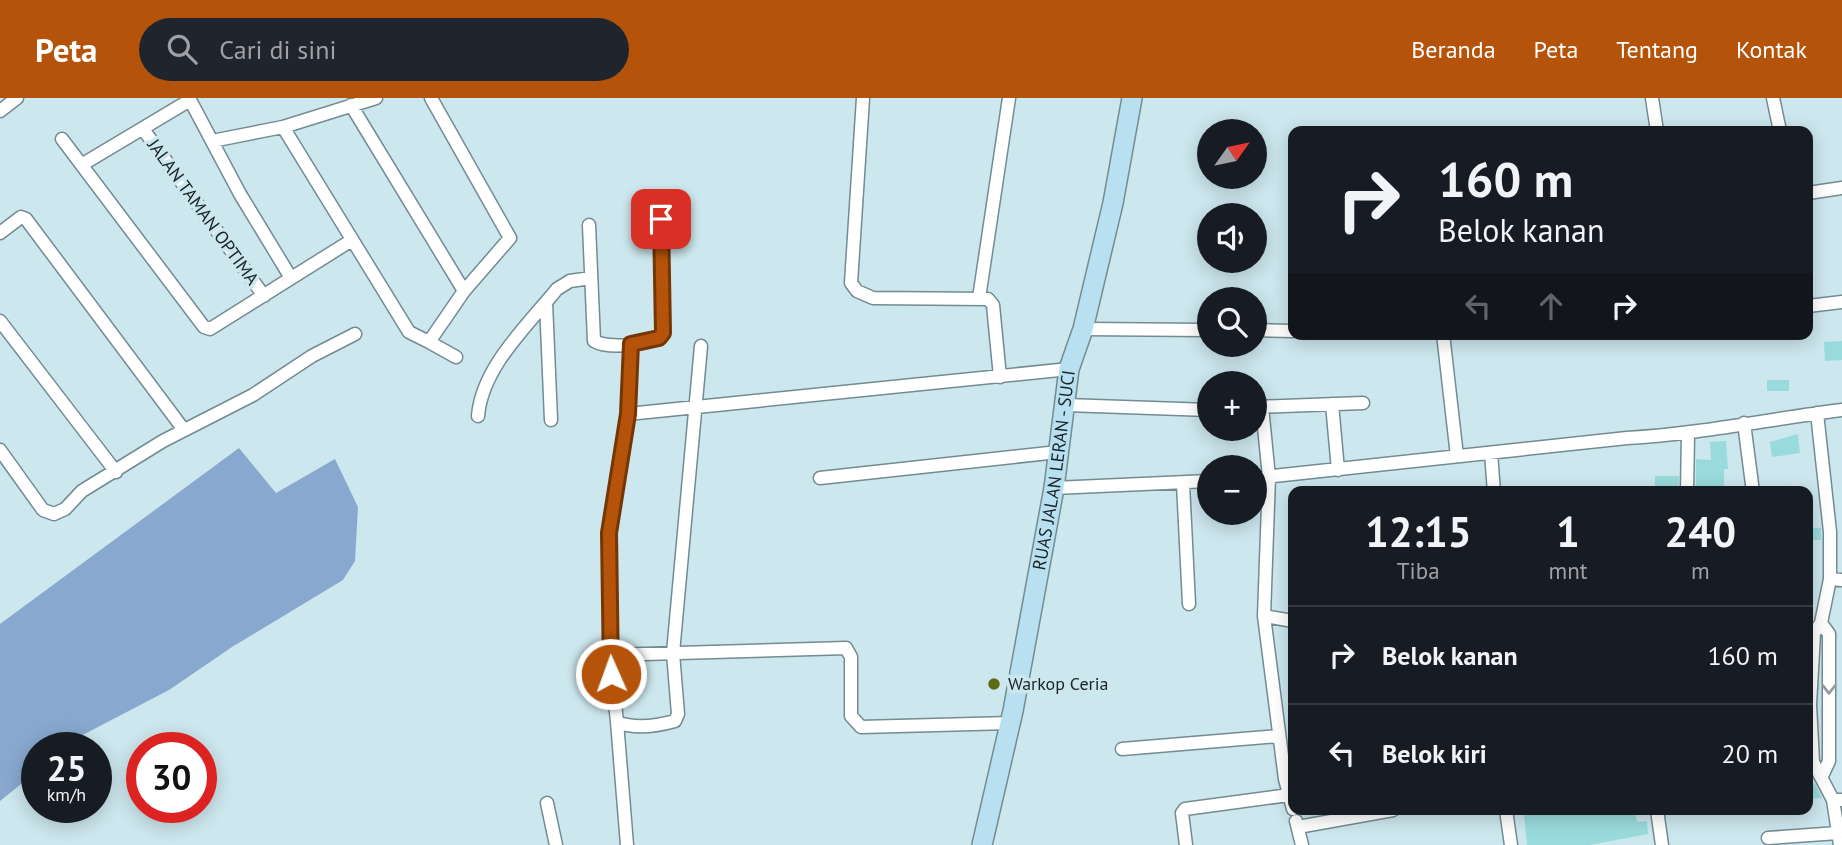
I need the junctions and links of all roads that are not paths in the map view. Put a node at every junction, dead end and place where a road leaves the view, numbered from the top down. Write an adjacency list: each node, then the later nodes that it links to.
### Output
1 (17, 98): 11 (street)
2 (376, 98): 10 (street)
3 (431, 98): 27 (street)
4 (863, 98): 29 (street)
5 (1009, 98): 29 (street)
6 (1132, 98): 34 (main road, RUAS JALAN LERAN - SUCI)
7 (1653, 98): 12 (street)
8 (1773, 98): 13 (street)
9 (189, 99): 15 (street); 17 (street)
10 (351, 105): 14 (street); 27 (street)
11 (0, 111)
12 (1656, 126)
13 (1779, 126)
14 (283, 127): 17 (street); 24 (street)
15 (143, 128): 18 (street); 28 (street, JALAN TAMAN OPTIMA)
16 (62, 139): 18 (street)
17 (212, 141): 25 (street)
18 (83, 164): 28 (street)
19 (1842, 188): 20 (street)
20 (1813, 192)
21 (661, 219): 41 (street)
22 (589, 225): 26 (street)
23 (0, 233): 58 (street)
24 (352, 240): 25 (street); 40 (street)
25 (291, 278): 28 (street)
26 (590, 278): 30 (street); 41 (street)
27 (464, 291): 40 (street)
28 (264, 296)
29 (979, 298): 45 (street)
30 (546, 302): 55 (street); 56 (street)
31 (1842, 302): 32 (street)
32 (1813, 305)
33 (0, 321): 66 (street)
34 (1083, 329): 35 (street); 44 (main road, RUAS JALAN LERAN - SUCI)
35 (1197, 330)
36 (1267, 330): 37 (street)
37 (1288, 331)
38 (355, 334): 58 (street)
39 (1444, 340): 64 (street)
40 (429, 342): 43 (street)
41 (631, 344): 54 (street)
42 (701, 346): 50 (street)
43 (456, 357)
44 (1069, 369): 45 (street); 48 (main road, RUAS JALAN LERAN - SUCI)
45 (1000, 377): 50 (street)
46 (1363, 402): 47 (street)
47 (1332, 404): 49 (street); 65 (street)
48 (1066, 405): 51 (street); 62 (main road, RUAS JALAN LERAN - SUCI)
49 (1267, 407)
50 (695, 409): 54 (street); 82 (street)
51 (1197, 410)
52 (1842, 410): 53 (street)
53 (1817, 413): 57 (street); 75 (street)
54 (628, 414): 83 (street)
55 (478, 416)
56 (551, 420)
57 (1744, 422): 59 (street); 73 (street)
58 (184, 430): 66 (street)
59 (1688, 435): 63 (street); 72 (street)
60 (1264, 441): 67 (street)
61 (0, 450): 66 (street)
62 (1058, 452): 68 (street); 74 (main road, RUAS JALAN LERAN - SUCI)
63 (1491, 453): 64 (street); 71 (street)
64 (1457, 456): 65 (street)
65 (1338, 470): 67 (street)
66 (116, 472)
67 (1269, 477): 78 (street)
68 (820, 478)
69 (1197, 481): 70 (street)
70 (1183, 482): 74 (street); 77 (street)
71 (1494, 486)
72 (1687, 486)
73 (1752, 486)
74 (1054, 488): 85 (main road, RUAS JALAN LERAN - SUCI)
75 (1836, 532): 76 (street)
76 (1836, 580): 80 (street)
77 (1189, 604)
78 (1264, 616): 79 (street); 86 (street)
79 (1288, 620)
80 (1821, 623): 81 (street); 89 (street, one-way to 89)
81 (1813, 636)
82 (673, 653): 83 (street); 84 (street); 85 (street)
83 (610, 655): 84 (street)
84 (617, 722): 101 (street)
85 (1010, 723): 103 (main road, RUAS JALAN LERAN - SUCI)
86 (1279, 736): 87 (street); 90 (street)
87 (1122, 749)
88 (1813, 766): 89 (street)
89 (1822, 776): 92 (street)
90 (1288, 789)
91 (1288, 795): 104 (street)
92 (1838, 800): 100 (street)
93 (547, 803): 102 (street)
94 (1294, 815): 98 (street)
95 (1365, 815): 98 (street)
96 (1507, 815): 106 (street)
97 (1658, 815): 107 (street)
98 (1298, 827): 105 (street)
99 (1768, 838): 100 (street)
100 (1839, 839)
101 (622, 844)
102 (555, 845)
103 (982, 845)
104 (1186, 845)
105 (1302, 845)
106 (1511, 845)
107 (1661, 845)

